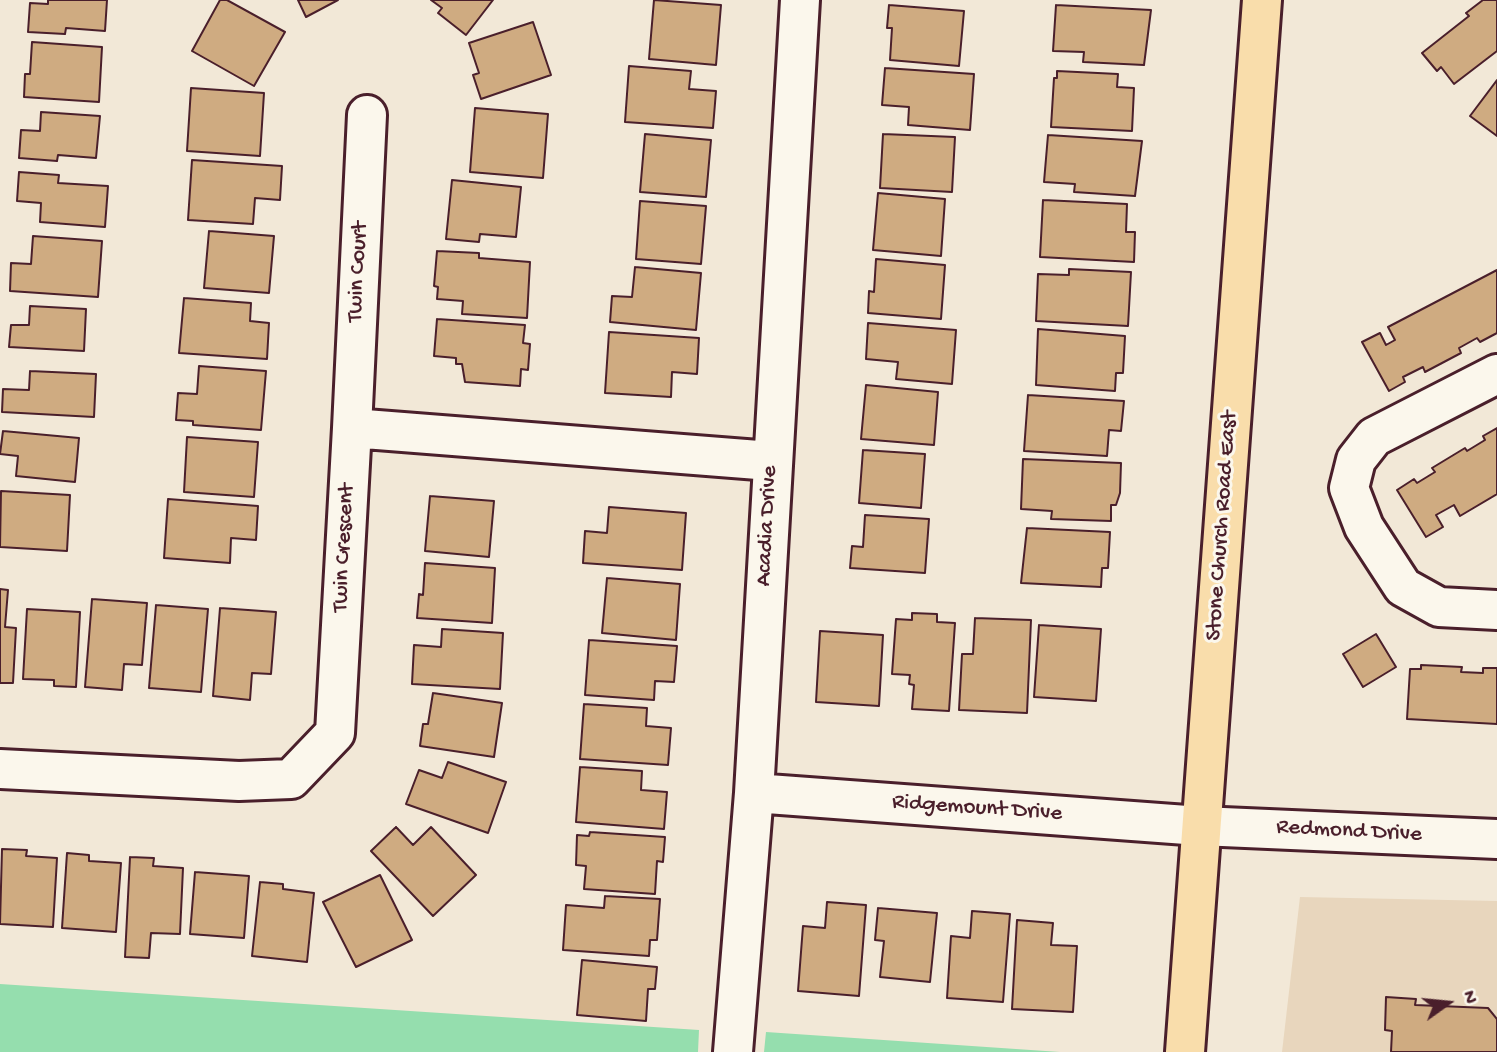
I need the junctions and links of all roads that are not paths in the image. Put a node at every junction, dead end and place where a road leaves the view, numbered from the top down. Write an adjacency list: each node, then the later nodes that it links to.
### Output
1 (800, 0): 6 (street, Acadia Drive)
2 (1262, 0): 10 (main road, Stone Church Road East)
3 (367, 115): 5 (street, Twin Court)
4 (1497, 374): 7 (street)
5 (352, 428): 6 (street); 8 (street, Twin Crescent)
6 (771, 461): 9 (street, Acadia Drive)
7 (1497, 610)
8 (0, 769)
9 (754, 793): 10 (street, Ridgemount Drive); 12 (street, Acadia Drive)
10 (1200, 826): 11 (street, Redmond Drive); 13 (main road, Stone Church Road East)
11 (1497, 839)
12 (733, 1052)
13 (1185, 1052)

